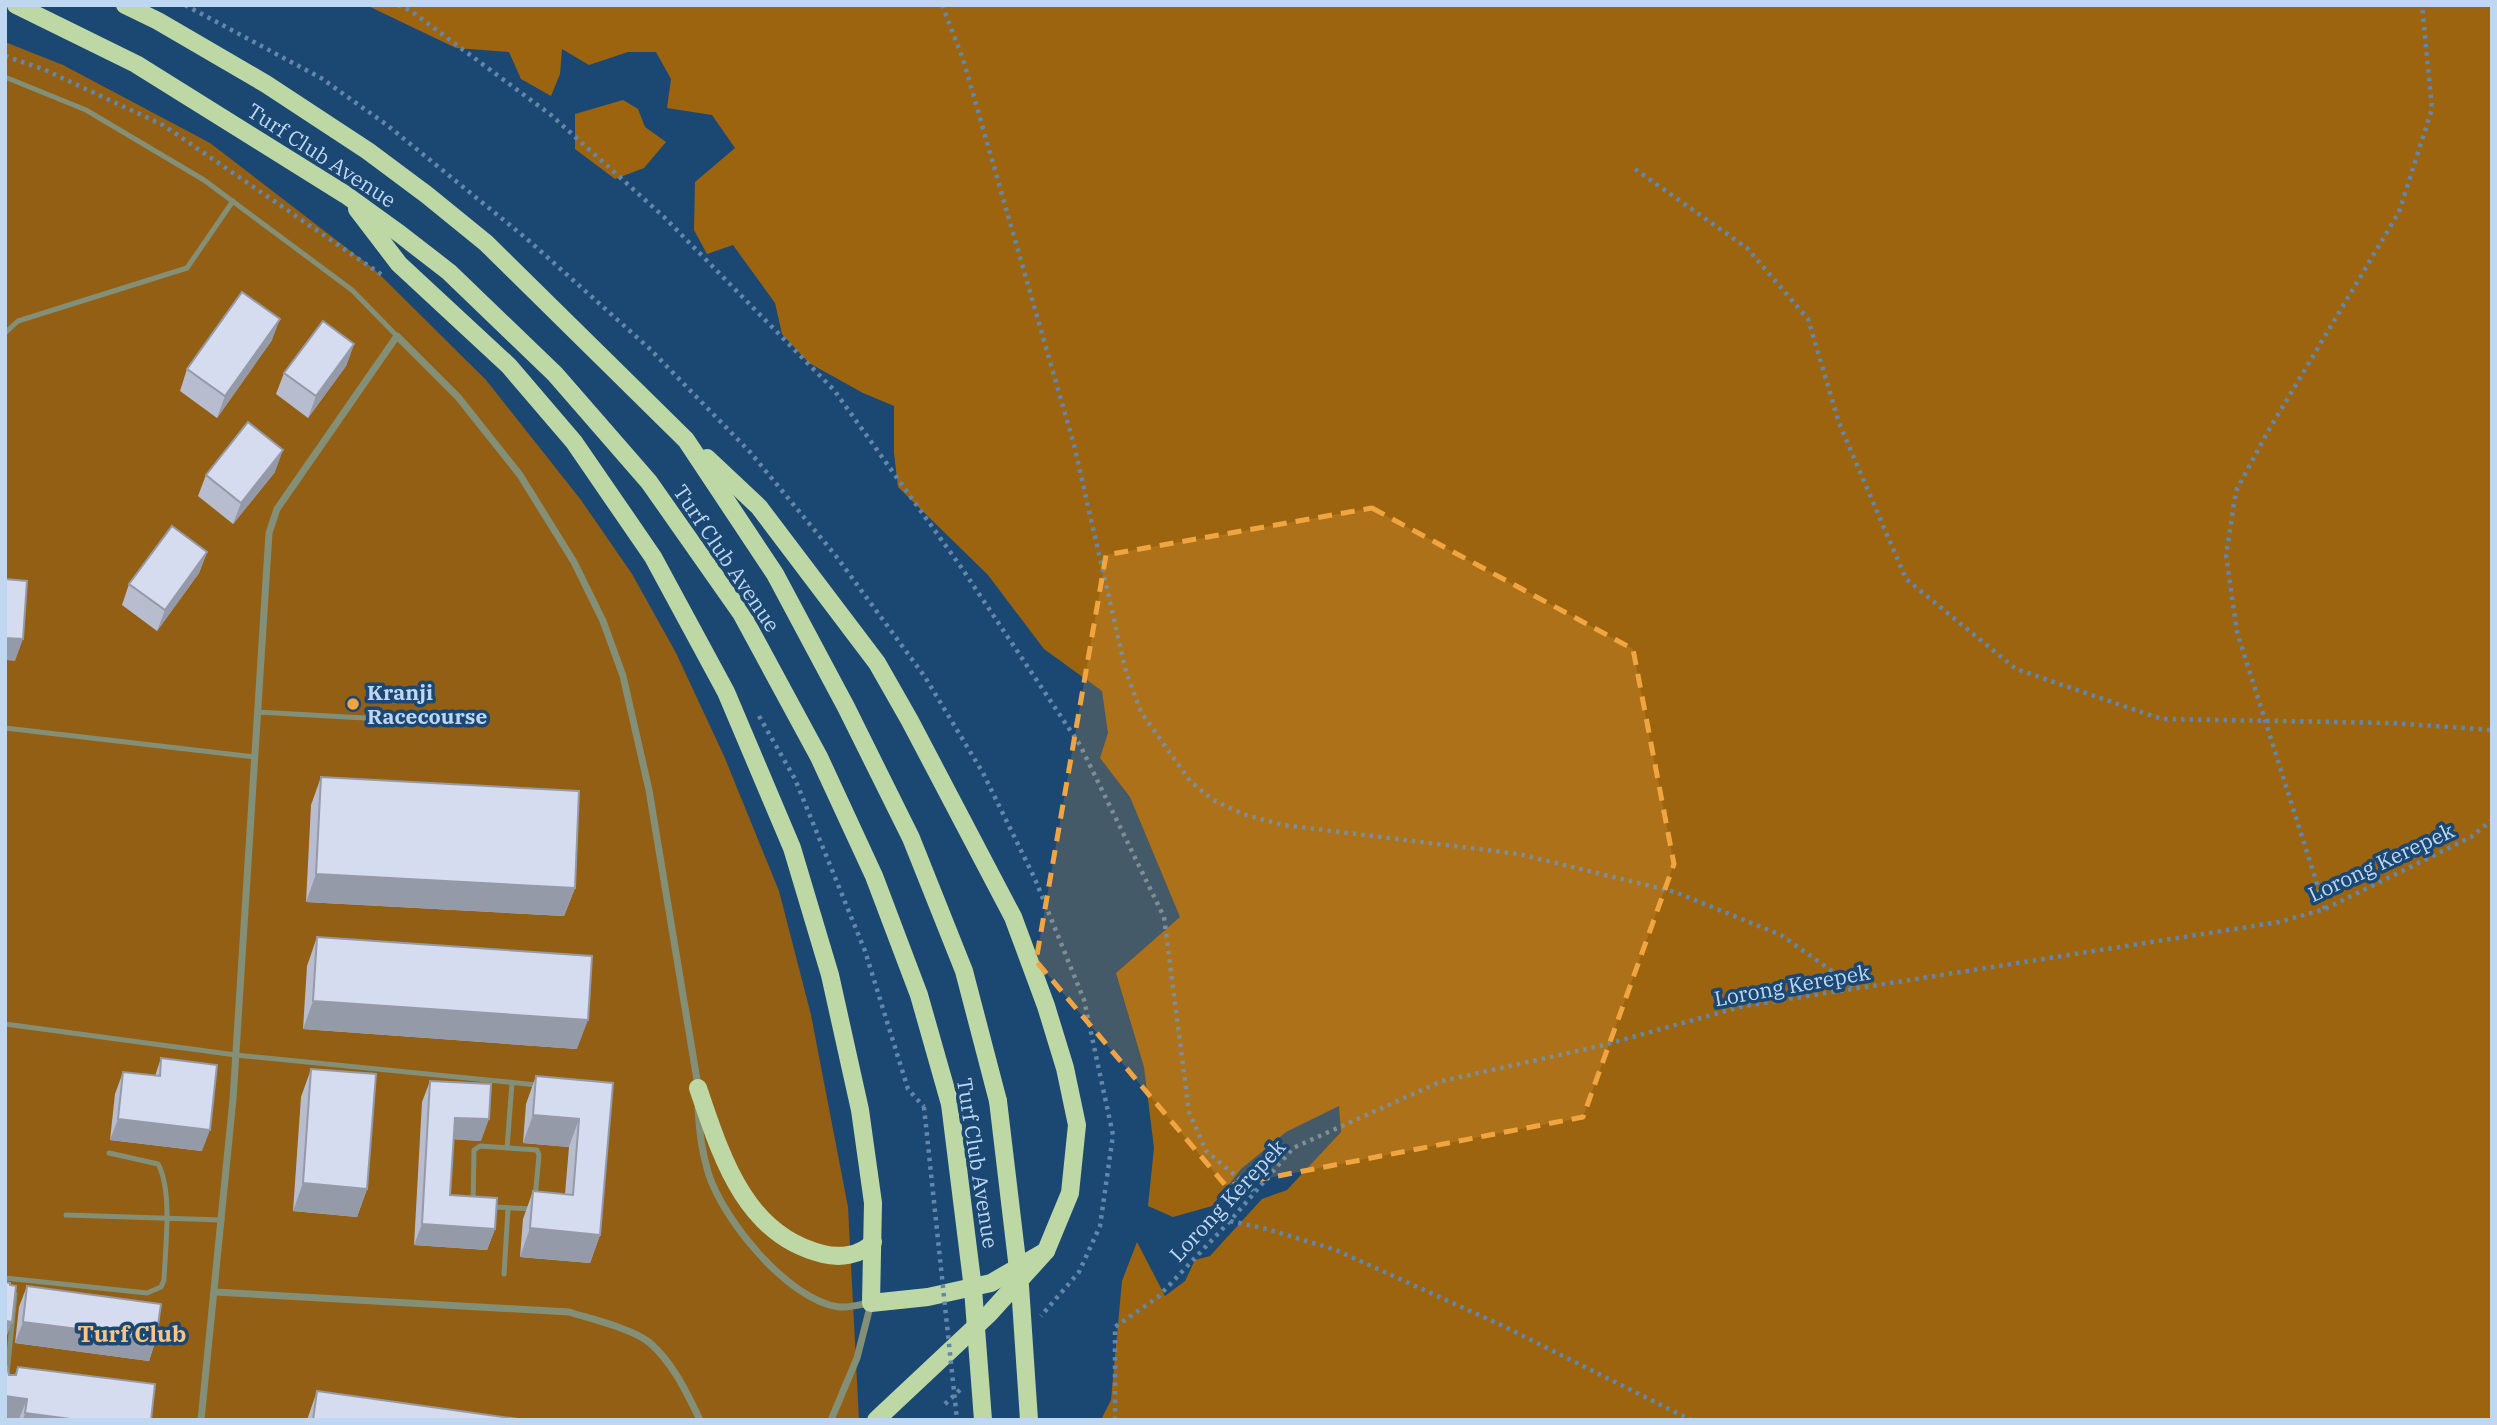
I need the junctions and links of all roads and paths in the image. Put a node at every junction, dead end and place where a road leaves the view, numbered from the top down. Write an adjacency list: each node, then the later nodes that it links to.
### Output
1 (16, 5): 9 (main road, Turf Club Avenue)
2 (125, 5): 14 (main road, Turf Club Avenue)
3 (398, 5): 32 (path)
4 (942, 5): 24 (path)
5 (2422, 5): 18 (path)
6 (5, 56): 11 (path)
7 (5, 77): 10 (lane)
8 (1635, 169): 18 (path)
9 (346, 195): 11 (main road); 51 (main road, Turf Club Avenue, bridge)
10 (233, 201): 12 (lane); 13 (lane)
11 (399, 264): 38 (main road)
12 (5, 333)
13 (397, 336): 15 (street); 29 (street)
14 (686, 440): 39 (main road); 52 (main road, Turf Club Avenue, bridge)
15 (257, 712): 17 (lane); 21 (street)
16 (757, 712): 50 (path, bridge)
17 (437, 722)
18 (2266, 722): 20 (path); 23 (path)
19 (5, 728): 21 (lane)
20 (2492, 730)
21 (255, 757): 26 (street)
22 (2492, 820): 23 (path, Lorong Kerepek)
23 (2325, 909): 24 (path, Lorong Kerepek)
24 (1856, 988): 32 (path, Lorong Kerepek)
25 (5, 1024): 26 (lane)
26 (236, 1055): 27 (lane); 36 (street)
27 (512, 1083): 28 (lane); 30 (lane)
28 (542, 1085)
29 (698, 1088): 38 (main road); 44 (street)
30 (507, 1148): 33 (lane); 33 (lane)
31 (109, 1153): 35 (lane)
32 (1255, 1192): 37 (path, Lorong Kerepek)
33 (508, 1209): 40 (lane)
34 (66, 1215): 35 (lane)
35 (167, 1219): 36 (lane); 42 (lane)
36 (222, 1220): 43 (street)
37 (1230, 1221): 53 (path, Lorong Kerepek); 54 (path)
38 (873, 1242): 44 (main road)
39 (1046, 1251): 44 (main road); 49 (main road)
40 (503, 1274)
41 (5, 1278): 42 (lane)
42 (17, 1280): 45 (lane)
43 (215, 1293): 46 (street); 47 (street)
44 (871, 1303): 48 (street)
45 (7, 1377)
46 (201, 1420)
47 (700, 1420)
48 (831, 1420)
49 (876, 1420)
50 (957, 1420)
51 (983, 1420)
52 (1029, 1420)
53 (1115, 1420)
54 (1692, 1420)

